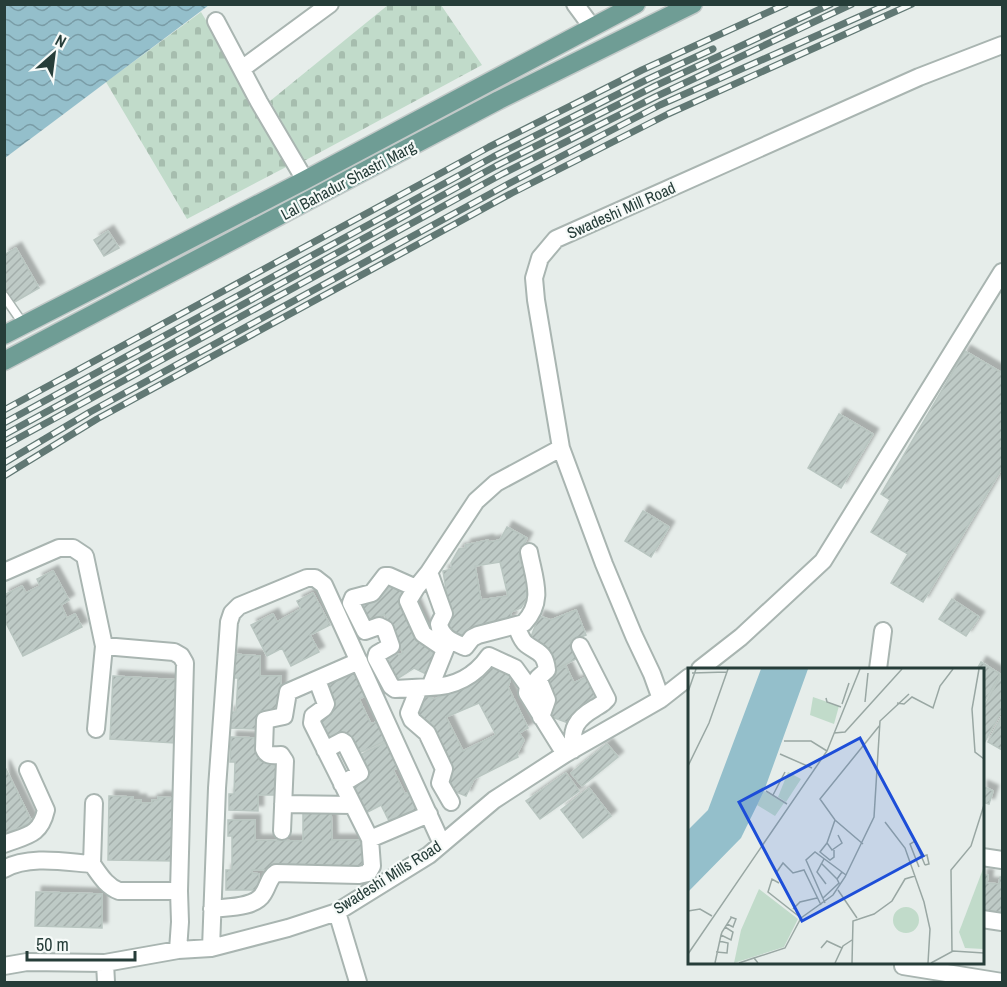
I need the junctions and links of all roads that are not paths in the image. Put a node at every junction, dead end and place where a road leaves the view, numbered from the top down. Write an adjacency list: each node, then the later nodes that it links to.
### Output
1 (330, 4): 8 (street)
2 (575, 4): 6 (street)
3 (636, 4): 6 (main road, Lal Bahadur Shastri Marg)
4 (693, 4): 10 (main road, Lal Bahadur Shastri Marg)
5 (216, 21): 8 (street)
6 (592, 27): 9 (main road, Lal Bahadur Shastri Marg)
7 (1002, 45): 21 (street, Swadeshi Mill Road)
8 (243, 68): 11 (street)
9 (394, 133): 10 (main road); 11 (main road, Lal Bahadur Shastri Marg)
10 (404, 150): 13 (main road, Lal Bahadur Shastri Marg)
11 (305, 180): 12 (main road, Lal Bahadur Shastri Marg)
12 (260, 203): 13 (main road); 14 (main road, Lal Bahadur Shastri Marg)
13 (269, 222): 15 (main road, Lal Bahadur Shastri Marg)
14 (165, 252): 15 (main road); 18 (main road, Lal Bahadur Shastri Marg)
15 (177, 270): 20 (main road, Lal Bahadur Shastri Marg)
16 (1002, 273): 34 (street)
17 (4, 296): 18 (lane)
18 (24, 325): 19 (main road, Lal Bahadur Shastri Marg)
19 (4, 335)
20 (4, 361)
21 (561, 448): 24 (street); 40 (street, Swadeshi Mill Road)
22 (528, 552): 26 (street)
23 (4, 572): 29 (street)
24 (429, 572): 25 (street); 28 (street)
25 (416, 588): 28 (street); 39 (street)
26 (516, 626): 31 (street); 38 (street)
27 (883, 632): 35 (street)
28 (447, 645): 31 (street); 39 (street)
29 (104, 646): 41 (street); 57 (street)
30 (580, 646): 42 (street)
31 (465, 647): 32 (street)
32 (489, 656): 38 (street); 39 (street)
33 (358, 661): 37 (street); 48 (street); 58 (street)
34 (701, 668)
35 (878, 668)
36 (688, 678): 40 (street, Swadeshi Mills Road)
37 (317, 680): 46 (street); 47 (street)
38 (533, 683): 42 (street)
39 (424, 688): 44 (street)
40 (661, 699): 42 (street, Swadeshi Mills Road)
41 (96, 729)
42 (569, 752): 52 (street, Swadeshi Mills Road)
43 (28, 770): 51 (street)
44 (451, 802)
45 (94, 803): 55 (street)
46 (283, 804): 47 (street); 49 (street)
47 (353, 805): 50 (street)
48 (429, 814): 50 (street); 52 (street)
49 (282, 831)
50 (370, 839): 58 (street)
51 (4, 844)
52 (442, 844): 59 (street, Swadeshi Mills Road)
53 (983, 857): 54 (street)
54 (1002, 860)
55 (92, 864): 56 (street); 57 (street)
56 (4, 869)
57 (179, 891): 63 (street)
58 (212, 909): 62 (street)
59 (337, 912): 62 (street, Swadeshi Mills Road); 70 (street)
60 (983, 919): 61 (street)
61 (1002, 922)
62 (211, 948): 63 (street, Swadeshi Mills Road)
63 (178, 950): 64 (street, Swadeshi Mills Road)
64 (105, 963): 65 (street, Swadeshi Mills Road); 69 (street)
65 (4, 966)
66 (903, 970): 68 (street)
67 (1002, 971): 71 (street)
68 (954, 973): 71 (street)
69 (106, 982)
70 (358, 982)
71 (1001, 982)

